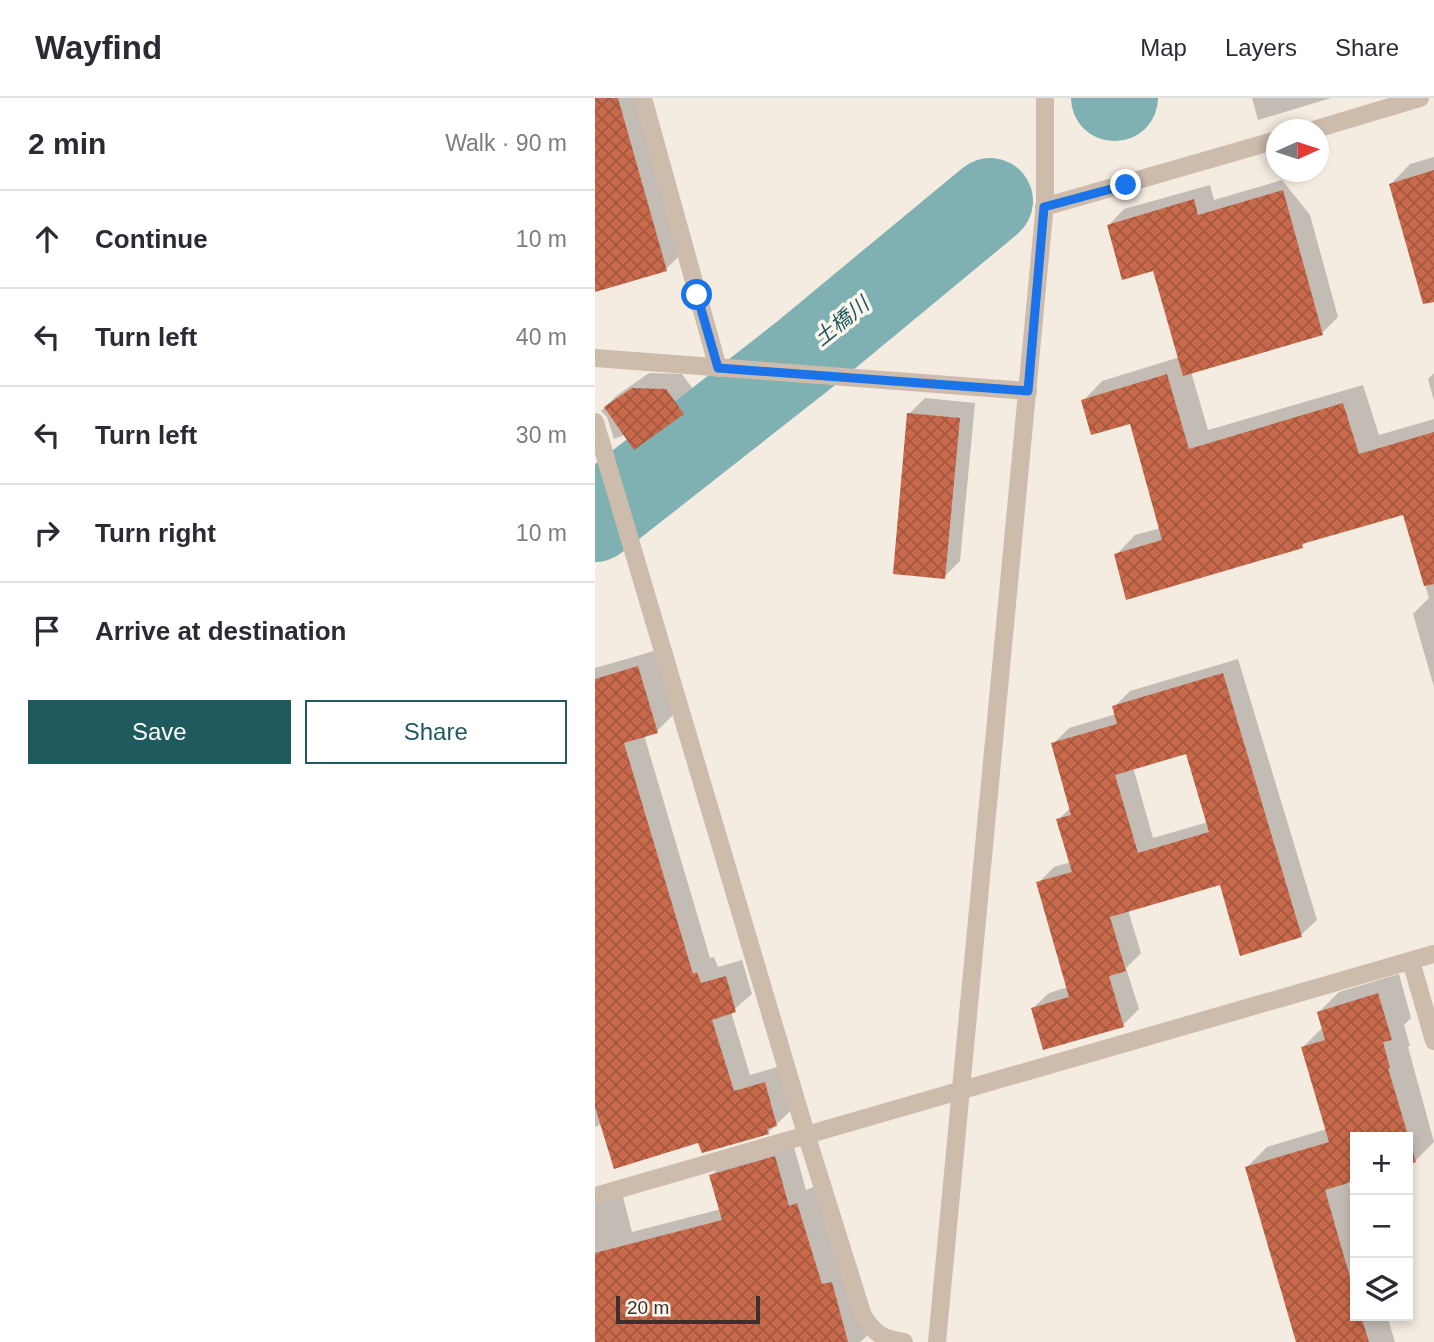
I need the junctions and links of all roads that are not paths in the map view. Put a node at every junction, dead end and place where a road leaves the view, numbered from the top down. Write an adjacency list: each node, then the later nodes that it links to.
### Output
1 (643, 98): 8 (street)
2 (1045, 98): 6 (street)
3 (1420, 98): 4 (street)
4 (1329, 125)
5 (1266, 143): 6 (street)
6 (1045, 205): 9 (street)
7 (595, 358): 8 (street)
8 (718, 368): 9 (street)
9 (1028, 391): 14 (street)
10 (595, 422): 15 (street)
11 (1434, 954): 12 (street)
12 (1411, 961): 13 (street); 14 (street)
13 (1434, 1041)
14 (962, 1091): 15 (street); 18 (street)
15 (807, 1137): 16 (street); 17 (street)
16 (595, 1196)
17 (904, 1342)
18 (937, 1342)

